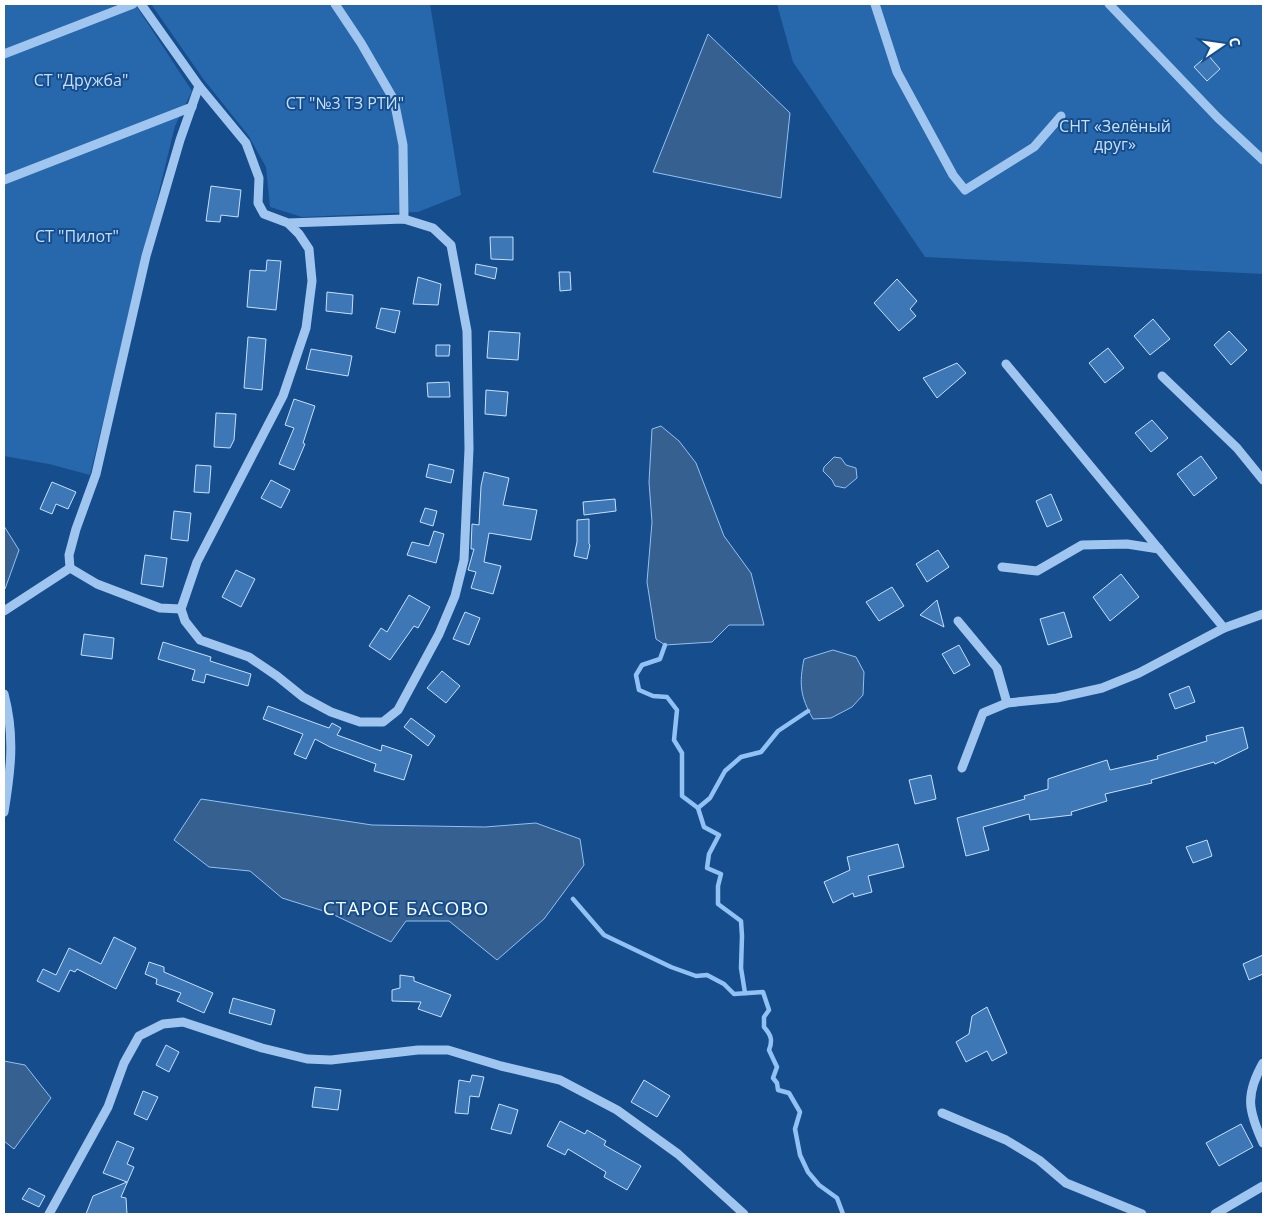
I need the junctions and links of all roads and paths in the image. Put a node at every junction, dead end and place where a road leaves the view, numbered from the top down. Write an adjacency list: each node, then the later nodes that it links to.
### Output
1 (133, 4): 6 (street)
2 (141, 4): 7 (street)
3 (335, 4): 12 (street)
4 (875, 4): 9 (street)
5 (1109, 4): 10 (street)
6 (4, 54)
7 (199, 86): 8 (street); 13 (street)
8 (192, 107): 11 (street); 19 (street)
9 (1061, 116)
10 (1263, 160)
11 (4, 180)
12 (404, 219): 13 (street); 20 (street)
13 (288, 223): 20 (street)
14 (1006, 364): 17 (street)
15 (1162, 376): 16 (street)
16 (1263, 480)
17 (1159, 550): 18 (street); 24 (street)
18 (1002, 566)
19 (70, 568): 20 (street); 21 (street)
20 (181, 609)
21 (4, 611)
22 (1263, 614): 24 (street)
23 (958, 621): 26 (street)
24 (1224, 628): 26 (street)
25 (4, 694): 28 (street)
26 (1007, 703): 27 (street)
27 (962, 768)
28 (4, 812)
29 (1263, 1063): 31 (street)
30 (942, 1114): 35 (street)
31 (1263, 1143)
32 (1263, 1186): 36 (street)
33 (48, 1214): 34 (street)
34 (744, 1214)
35 (1142, 1214)
36 (1215, 1214)

